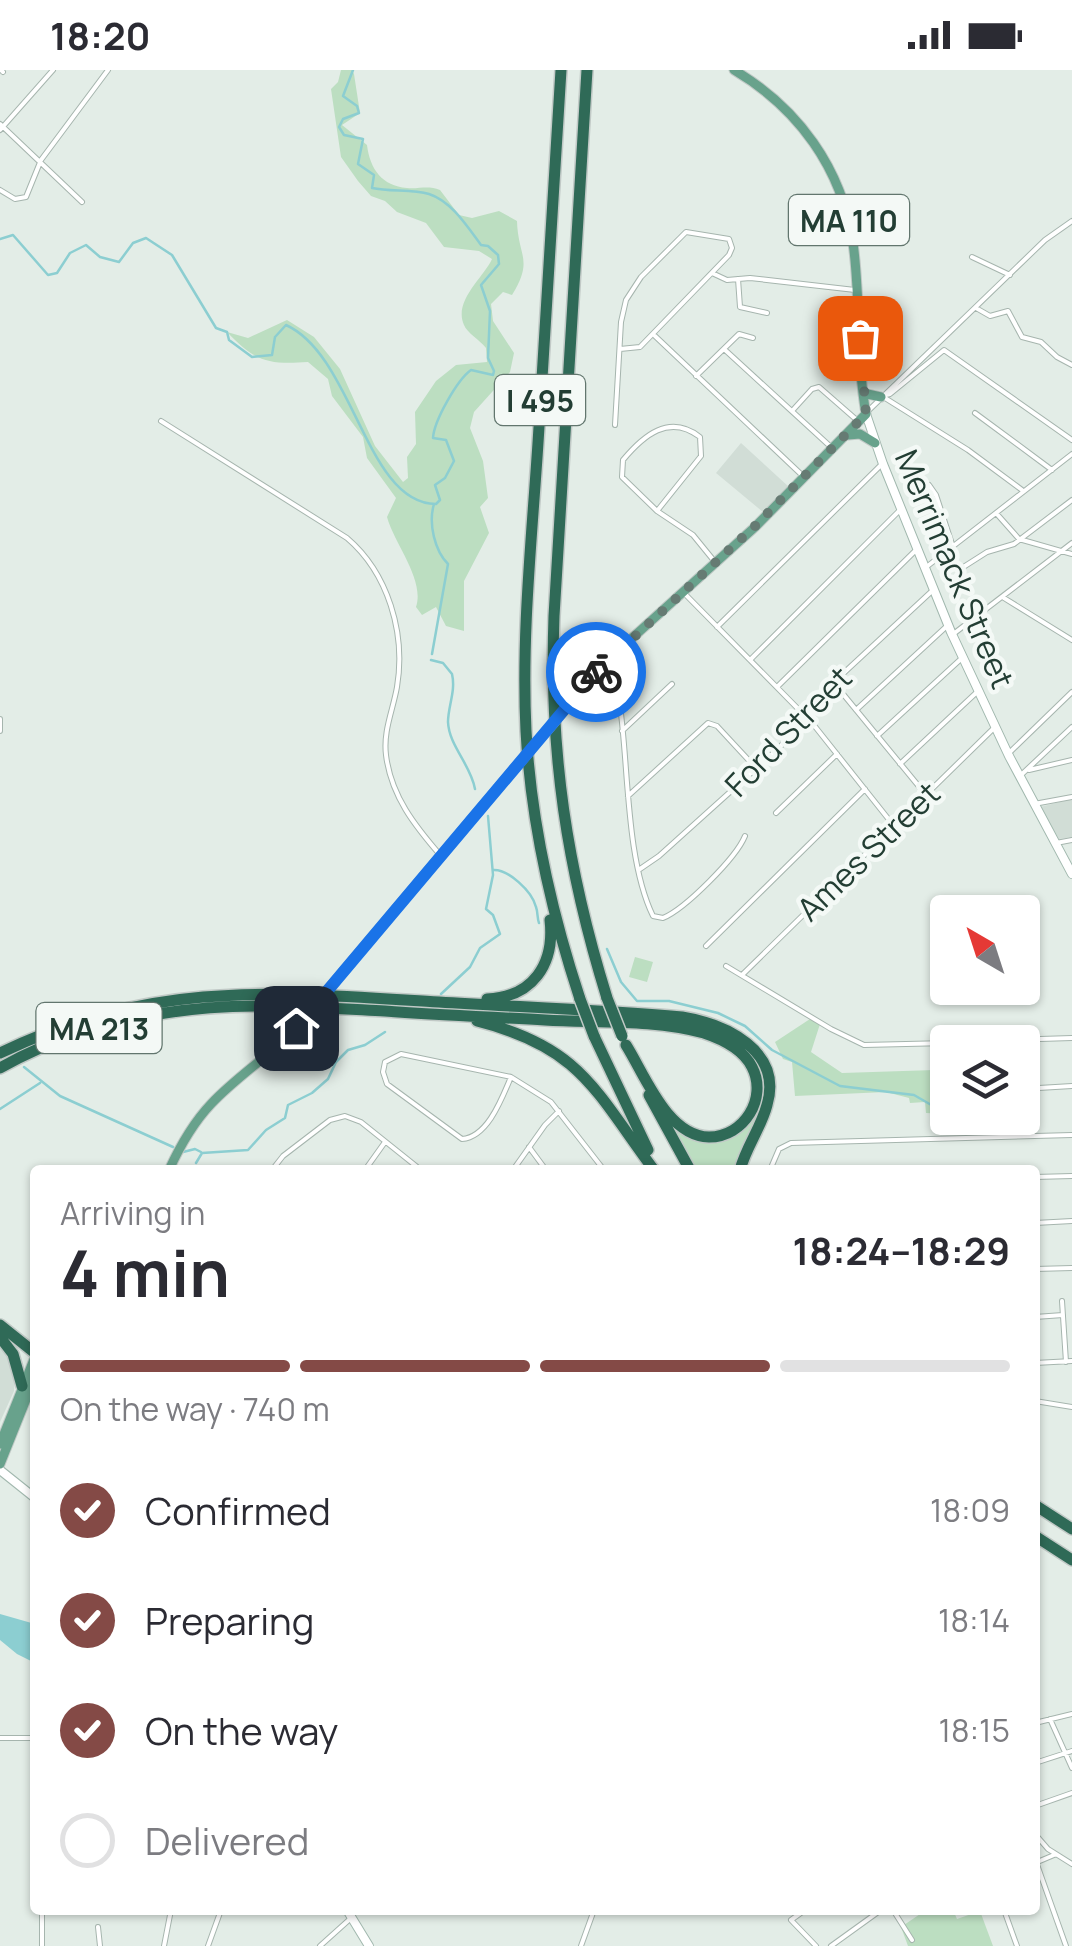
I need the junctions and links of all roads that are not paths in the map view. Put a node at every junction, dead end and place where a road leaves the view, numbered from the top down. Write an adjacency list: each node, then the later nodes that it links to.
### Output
1 (53, 70): 6 (street)
2 (108, 70): 7 (street)
3 (560, 70): 97 (highway, I 495)
4 (587, 70): 105 (highway, I 495, bridge)
5 (734, 70): 15 (main road, Merrimack Street / MA 110)
6 (1, 127): 7 (street)
7 (41, 160): 8 (street); 9 (street)
8 (0, 190)
9 (82, 202)
10 (1072, 221): 13 (street)
11 (972, 257): 13 (street)
12 (712, 273): 14 (street); 20 (street); 20 (street)
13 (1010, 275): 16 (street)
14 (738, 279): 15 (street); 17 (street)
15 (857, 290): 24 (main road, Merrimack Street / MA 110)
16 (976, 308): 22 (street); 25 (street)
17 (767, 314)
18 (655, 336): 23 (street)
19 (752, 338): 21 (street)
20 (620, 349): 30 (street)
21 (724, 349): 23 (street); 26 (street)
22 (1072, 364)
23 (696, 376): 38 (street)
24 (863, 394): 25 (main road); 28 (main road, Merrimack Street / MA 110)
25 (881, 397): 28 (street); 32 (street); 40 (street)
26 (792, 412): 28 (street); 34 (street)
27 (975, 413): 37 (street)
28 (862, 418): 31 (main road); 33 (main road, Merrimack Street / MA 110)
29 (161, 421): 94 (street)
30 (615, 425)
31 (845, 436): 33 (main road); 34 (main road)
32 (1072, 440)
33 (875, 443): 36 (main road, Merrimack Street / MA 110)
34 (832, 448): 38 (main road)
35 (1072, 454): 37 (street)
36 (882, 464): 42 (main road, Merrimack Street / MA 110); 58 (street)
37 (1052, 470): 40 (street)
38 (804, 477): 51 (main road)
39 (929, 484): 47 (street)
40 (1024, 491): 44 (street)
41 (1072, 500): 45 (street)
42 (901, 509): 48 (main road, Merrimack Street / MA 110); 62 (street)
43 (656, 511): 43 (street); 51 (street)
44 (996, 513): 45 (street); 47 (street)
45 (1019, 539): 49 (street); 52 (street)
46 (1072, 543): 49 (street)
47 (953, 546): 53 (street)
48 (917, 548): 53 (main road, Merrimack Street / MA 110); 66 (street)
49 (1062, 550): 50 (street); 56 (street)
50 (1072, 554)
51 (715, 562): 55 (main road)
52 (965, 566)
53 (925, 568): 54 (main road, Merrimack Street / MA 110)
54 (934, 590): 57 (main road, Merrimack Street / MA 110); 64 (street, Ford Street)
55 (682, 591): 58 (street); 63 (main road)
56 (1002, 597): 59 (street); 60 (street)
57 (948, 625): 59 (main road, Merrimack Street / MA 110); 69 (street)
58 (717, 627): 62 (street)
59 (952, 635): 61 (main road, Merrimack Street / MA 110)
60 (1072, 640)
61 (963, 658): 67 (main road, Merrimack Street / MA 110); 76 (street)
62 (750, 660): 66 (street)
63 (596, 672): 75 (street); 94 (main road, bridge)
64 (834, 682): 69 (street); 70 (street, Ford Street)
65 (672, 684): 75 (street)
66 (777, 687): 70 (street)
67 (978, 692): 72 (main road, Merrimack Street / MA 110); 80 (street)
68 (1072, 692): 78 (street)
69 (856, 710): 76 (street)
70 (806, 716): 77 (street); 81 (street, Ford Street)
71 (0, 719): 74 (street)
72 (995, 728): 78 (main road, Merrimack Street / MA 110); 85 (street, Ames Street)
73 (1072, 728): 82 (street)
74 (0, 731)
75 (622, 731): 86 (street)
76 (877, 736): 80 (street)
77 (837, 754): 84 (street); 89 (street)
78 (1008, 754): 83 (main road, Merrimack Street / MA 110)
79 (1072, 760): 82 (street)
80 (900, 764): 85 (street)
81 (756, 768): 86 (street); 95 (street, Ford Street)
82 (1030, 770): 83 (street)
83 (1020, 776): 88 (main road, Merrimack Street / MA 110)
84 (865, 789): 90 (street); 98 (street)
85 (926, 795): 90 (street, Ames Street)
86 (628, 796): 95 (street)
87 (1072, 797): 88 (street)
88 (1034, 804): 93 (main road, Merrimack Street / MA 110)
89 (776, 812)
90 (894, 826): 100 (street, Ames Street)
91 (746, 836): 95 (street)
92 (1072, 840): 93 (street)
93 (1056, 843): 96 (main road, Merrimack Street / MA 110)
94 (441, 856): 116 (main road, bridge)
95 (640, 869)
96 (1072, 874)
97 (546, 882): 101 (highway); 124 (highway, I 495, bridge)
98 (706, 946)
99 (726, 966): 100 (street)
100 (742, 975): 106 (street)
101 (393, 999): 107 (highway, MA 213); 126 (highway)
102 (454, 1015): 105 (highway); 108 (highway, MA 213); 123 (highway)
103 (1072, 1038): 104 (street)
104 (1040, 1039)
105 (624, 1040): 125 (highway, I 495)
106 (930, 1043)
107 (0, 1049)
108 (0, 1068)
109 (511, 1077): 109 (street); 112 (street)
110 (1072, 1086): 111 (street)
111 (1040, 1088)
112 (560, 1111): 115 (street); 122 (street)
113 (1072, 1135): 127 (street)
114 (385, 1142): 117 (street); 118 (street); 119 (street)
115 (528, 1147): 120 (street); 121 (street)
116 (176, 1165)
117 (276, 1165)
118 (369, 1165)
119 (414, 1165)
120 (516, 1165)
121 (542, 1165)
122 (600, 1165)
123 (652, 1165)
124 (654, 1165)
125 (687, 1165)
126 (742, 1165)
127 (772, 1165)
128 (1072, 1176): 129 (street)
129 (1040, 1177)
130 (1072, 1221): 131 (street)
131 (1040, 1222)
132 (1072, 1268): 133 (street)
133 (1040, 1270)
134 (1062, 1300): 135 (street)
135 (1063, 1315): 136 (street); 143 (street)
136 (1040, 1316)
137 (0, 1325): 139 (highway)
138 (0, 1336): 142 (highway); 146 (highway)
139 (15, 1336): 140 (highway); 141 (highway)
140 (30, 1340)
141 (30, 1352)
142 (30, 1354)
143 (1069, 1362): 144 (street)
144 (1040, 1363)
145 (30, 1368): 146 (main road)
146 (22, 1386): 150 (main road)
147 (30, 1390): 151 (main road)
148 (1040, 1402): 149 (street)
149 (1072, 1407)
150 (0, 1444)
151 (0, 1467): 152 (main road)
152 (30, 1494)
153 (1040, 1508): 154 (highway)
154 (1072, 1529)
155 (1040, 1539): 156 (highway)
156 (1072, 1560)
157 (1072, 1714): 158 (street)
158 (1050, 1720): 159 (street); 162 (street)
159 (1040, 1722)
160 (0, 1738): 161 (street)
161 (30, 1738)
162 (1069, 1752): 163 (street); 164 (street)
163 (1040, 1761)
164 (1072, 1768)
165 (1072, 1794): 166 (street)
166 (1040, 1804)
167 (1040, 1839): 168 (street)
168 (1055, 1854): 169 (street); 170 (street)
169 (1040, 1859)
170 (1072, 1864)
171 (1040, 1875): 196 (street)
172 (42, 1915): 186 (street)
173 (170, 1915): 188 (street)
174 (219, 1915): 189 (street)
175 (348, 1915): 190 (street)
176 (350, 1915): 191 (main road)
177 (592, 1915): 192 (street)
178 (798, 1915): 193 (street)
179 (874, 1915): 183 (street)
180 (896, 1915): 184 (street)
181 (1006, 1915): 195 (street)
182 (98, 1927): 187 (street)
183 (842, 1938): 185 (street); 194 (street)
184 (912, 1940)
185 (847, 1944)
186 (42, 1946)
187 (100, 1946)
188 (164, 1946)
189 (208, 1946)
190 (320, 1946)
191 (369, 1946)
192 (581, 1946)
193 (816, 1946)
194 (832, 1946)
195 (1017, 1946)
196 (1066, 1946)

